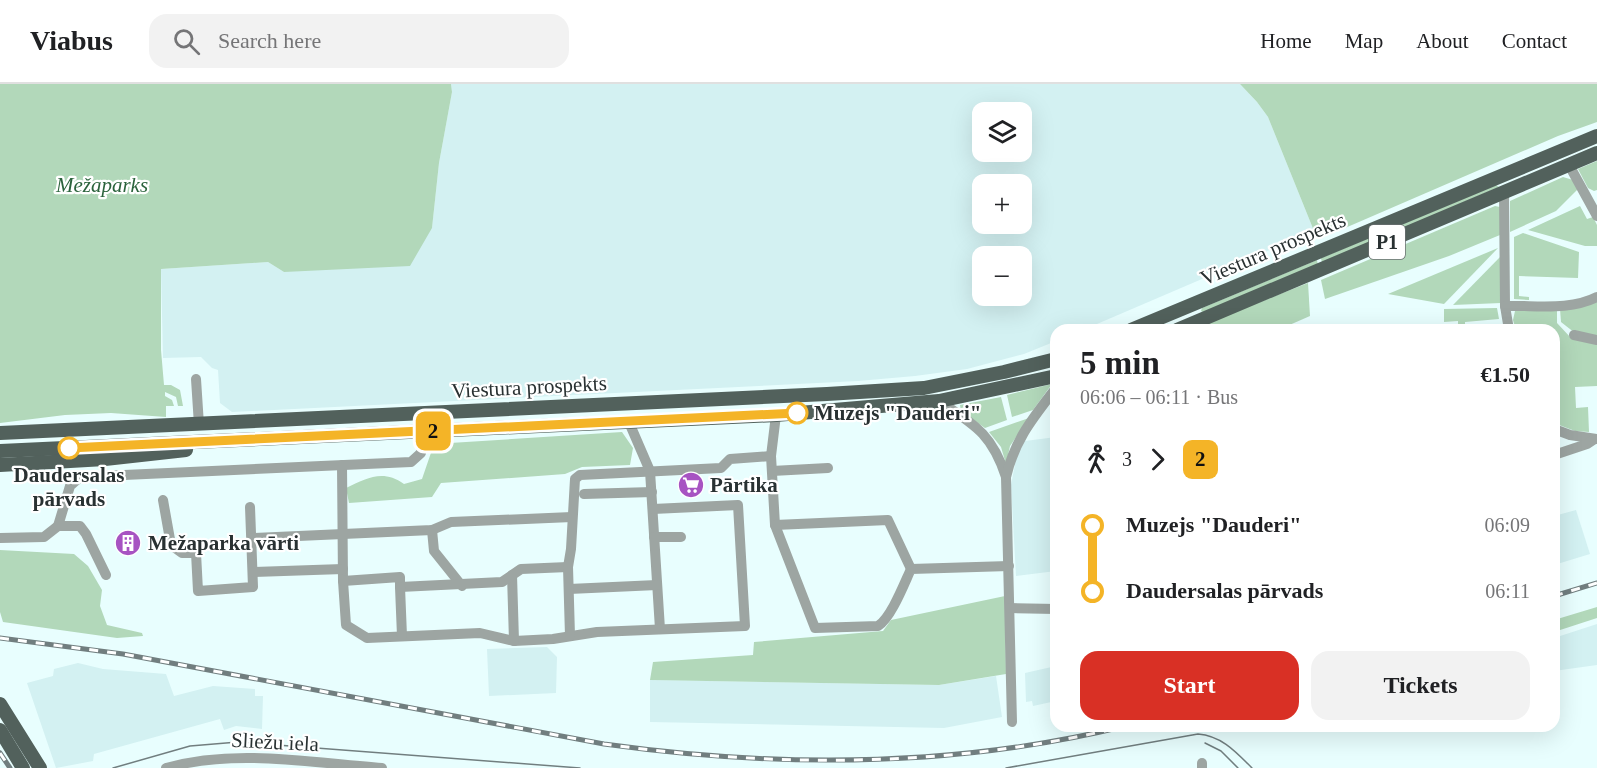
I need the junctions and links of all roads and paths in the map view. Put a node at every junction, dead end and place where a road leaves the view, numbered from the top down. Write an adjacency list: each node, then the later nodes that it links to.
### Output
1 (1597, 135): 4 (main road, Viestura prospekts / P1)
2 (1597, 153): 3 (main road, Viestura prospekts / P1)
3 (1569, 165): 5 (main road, Viestura prospekts / P1); 6 (street)
4 (1501, 177): 5 (main road); 9 (main road, Viestura prospekts / P1)
5 (1504, 193): 8 (street); 10 (main road, Viestura prospekts / P1)
6 (1597, 216)
7 (1597, 297): 8 (street)
8 (1505, 306): 12 (street)
9 (1188, 308): 10 (main road); 11 (main road, Viestura prospekts / P1)
10 (1194, 323)
11 (1147, 324)
12 (1508, 324)
13 (1574, 335): 14 (street)
14 (1597, 340)
15 (1050, 360): 18 (main road, Viestura prospekts)
16 (1050, 377): 20 (main road, Viestura prospekts)
17 (196, 379): 24 (street)
18 (814, 395): 21 (main road); 24 (main road, Viestura prospekts)
19 (1050, 396): 38 (street)
20 (939, 401): 21 (main road, Viestura prospekts); 38 (street)
21 (815, 412): 22 (main road, Viestura prospekts)
22 (776, 415): 23 (main road, Viestura prospekts); 32 (street)
23 (628, 420): 25 (main road, Viestura prospekts); 36 (street)
24 (199, 425): 27 (main road, Viestura prospekts)
25 (421, 431): 28 (main road, Viestura prospekts); 34 (street)
26 (1560, 431): 29 (street)
27 (0, 433)
28 (220, 440): 30 (main road, Viestura prospekts); 33 (main road)
29 (1595, 440): 31 (street)
30 (0, 451)
31 (1560, 453)
32 (771, 456): 36 (street); 37 (street)
33 (0, 465)
34 (342, 465): 46 (street); 48 (street)
35 (828, 468): 37 (street)
36 (650, 471): 39 (street); 44 (street)
37 (772, 471): 45 (street)
38 (1006, 477): 53 (street)
39 (651, 492): 40 (street); 43 (street)
40 (584, 494)
41 (163, 500): 57 (street)
42 (250, 507): 52 (street)
43 (653, 509): 49 (street); 67 (street)
44 (572, 517): 47 (street); 54 (street)
45 (775, 525): 56 (street); 56 (street)
46 (58, 526): 51 (street); 58 (street)
47 (432, 530): 48 (street); 63 (street)
48 (344, 533): 52 (street); 55 (street)
49 (654, 537): 50 (street); 61 (street)
50 (681, 537)
51 (0, 538)
52 (252, 538): 57 (street)
53 (1009, 566): 56 (street); 65 (street)
54 (568, 567): 59 (street); 64 (street)
55 (343, 569): 57 (street); 60 (street)
56 (911, 569)
57 (253, 572)
58 (106, 575)
59 (512, 575): 63 (street); 70 (street)
60 (343, 581): 62 (street); 68 (street)
61 (657, 585): 64 (street); 67 (street)
62 (400, 586): 63 (street); 68 (street)
63 (462, 586)
64 (569, 589): 69 (street)
65 (1010, 608): 66 (street); 72 (street)
66 (1050, 609)
67 (660, 629): 69 (street)
68 (402, 636): 70 (street)
69 (570, 636): 70 (street)
70 (514, 641)
71 (0, 704): 75 (main road)
72 (1012, 722)
73 (0, 730): 74 (main road)
74 (23, 768)
75 (40, 768)
76 (166, 768): 77 (street, Sliežu iela)
77 (382, 768)

